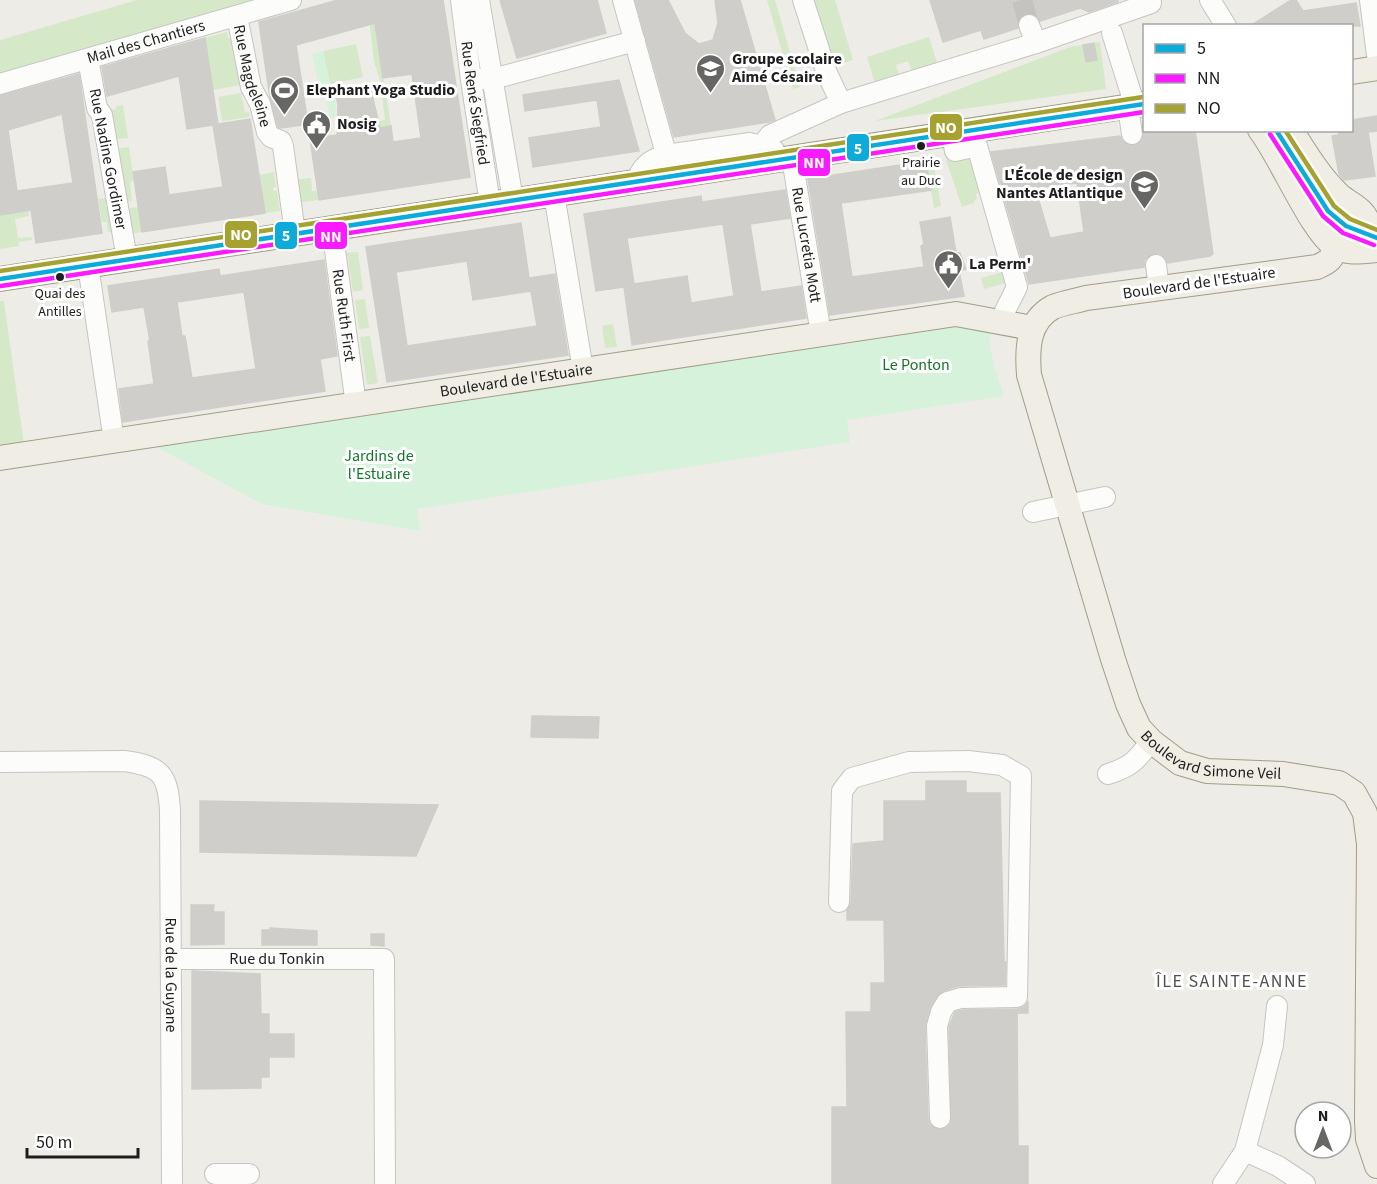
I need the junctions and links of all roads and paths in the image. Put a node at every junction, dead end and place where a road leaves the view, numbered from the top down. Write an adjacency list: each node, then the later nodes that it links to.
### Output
1 (291, 0): 9 (street, Mail des Chantiers)
2 (460, 0): 18 (street, Rue René Siegfried)
3 (479, 0): 17 (street, Rue René Siegfried)
4 (623, 0): 12 (street)
5 (803, 0): 20 (street)
6 (1210, 0): 10 (street)
7 (1370, 0): 13 (street)
8 (1151, 3): 20 (street)
9 (237, 16): 14 (street, Mail des Chantiers); 33 (street, Rue Magdeleine)
10 (1225, 24)
11 (1112, 33): 21 (street)
12 (635, 41): 17 (street); 29 (street)
13 (1377, 55)
14 (88, 59): 19 (street, Mail des Chantiers); 36 (street, Rue Nadine Gordimer)
15 (1377, 68): 16 (main road)
16 (1353, 72)
17 (492, 78): 18 (street); 31 (street, Rue René Siegfried)
18 (471, 80): 31 (street, Rue René Siegfried)
19 (0, 84)
20 (841, 103): 27 (street)
21 (1136, 106): 25 (main road); 26 (street)
22 (1261, 132): 35 (main road)
23 (1277, 132): 34 (street)
24 (1292, 132): 34 (main road)
25 (951, 134): 28 (main road); 39 (street)
26 (1132, 134)
27 (762, 145): 28 (street); 29 (street)
28 (787, 159): 29 (main road); 41 (street, Rue Lucretia Mott)
29 (668, 166): 30 (main road)
30 (554, 194): 31 (main road); 42 (street)
31 (502, 202): 32 (main road)
32 (332, 228): 33 (main road); 43 (street, Rue Ruth First)
33 (295, 233): 36 (main road)
34 (1374, 241): 35 (main road, Boulevard de l'Estuaire)
35 (1338, 248): 40 (main road, Boulevard de l'Estuaire)
36 (127, 259): 37 (main road)
37 (88, 265): 38 (main road); 44 (street)
38 (0, 279)
39 (1000, 321): 40 (main road, Boulevard de l'Estuaire); 41 (main road, Boulevard de l'Estuaire)
40 (1032, 328): 47 (main road, Boulevard Simone Veil)
41 (821, 334): 42 (main road, Boulevard de l'Estuaire)
42 (583, 370): 43 (main road, Boulevard de l'Estuaire)
43 (356, 405): 44 (main road, Boulevard de l'Estuaire)
44 (114, 441): 45 (main road, Boulevard de l'Estuaire)
45 (0, 458)
46 (1105, 497): 47 (street)
47 (1067, 504): 48 (street); 49 (main road, Boulevard Simone Veil)
48 (1033, 512)
49 (1151, 741): 51 (street); 57 (main road, Boulevard Simone Veil)
50 (0, 762): 53 (street, Rue de la Guyane)
51 (1108, 774)
52 (839, 902): 55 (street)
53 (171, 958): 60 (street, Rue de la Guyane); 61 (street, Rue du Tonkin)
54 (1277, 1006): 56 (street)
55 (940, 1118)
56 (1245, 1151): 62 (street); 63 (street)
57 (1377, 1166)
58 (214, 1174): 59 (street)
59 (249, 1174)
60 (172, 1184)
61 (385, 1184)
62 (1223, 1184)
63 (1305, 1184)

